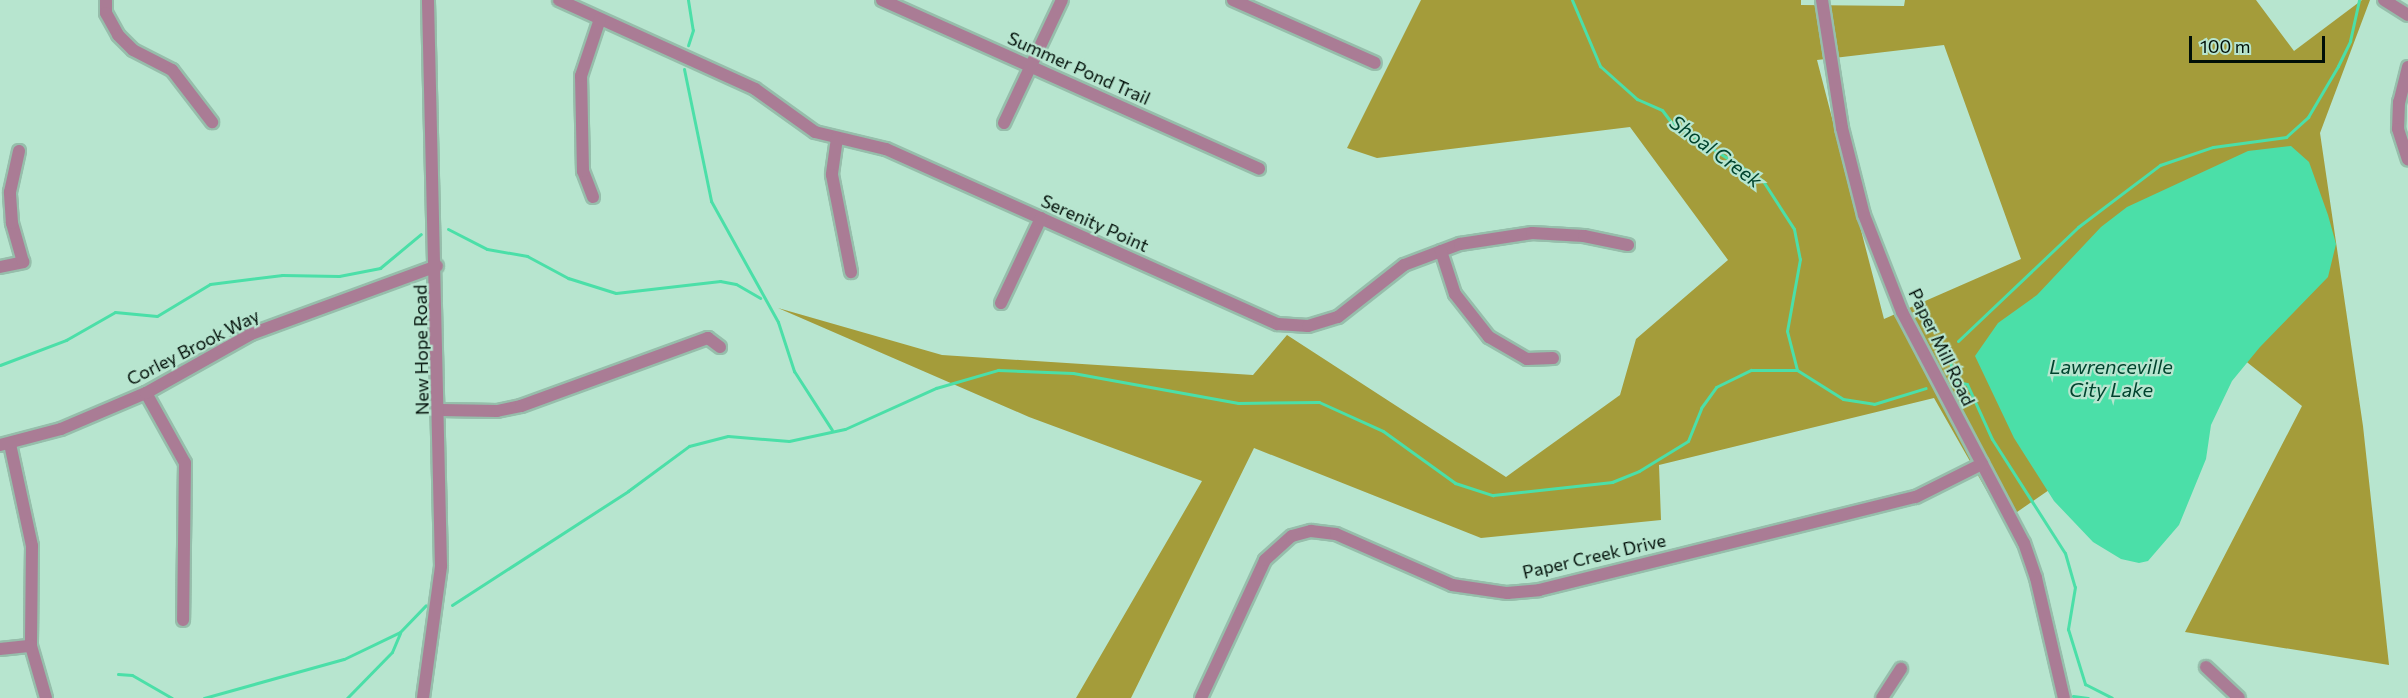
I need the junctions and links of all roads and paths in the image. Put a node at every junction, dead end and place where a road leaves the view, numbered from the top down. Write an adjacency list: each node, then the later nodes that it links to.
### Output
1 (106, 0): 14 (street)
2 (428, 0): 24 (street, New Hope Road)
3 (558, 0): 10 (street, Serenity Point)
4 (882, 0): 12 (street, Summer Pond Trail)
5 (1062, 0): 12 (street)
6 (1233, 0): 11 (street)
7 (1822, 0): 33 (street, Paper Mill Road)
8 (2384, 0): 9 (street)
9 (2408, 15)
10 (600, 19): 16 (street, Serenity Point); 20 (street)
11 (1375, 63)
12 (1030, 65): 15 (street); 19 (street, Summer Pond Trail)
13 (2408, 67): 18 (street)
14 (212, 122)
15 (1004, 123)
16 (837, 138): 21 (street, Serenity Point); 26 (street)
17 (18, 151): 25 (street)
18 (2408, 159)
19 (1259, 169)
20 (593, 197)
21 (1041, 218): 23 (street, Serenity Point); 27 (street)
22 (1628, 245): 23 (street, Serenity Point)
23 (1441, 251): 29 (street)
24 (437, 266): 30 (street, Corley Brook Way); 31 (street, New Hope Road)
25 (0, 267)
26 (851, 272)
27 (1001, 303)
28 (720, 347): 31 (street)
29 (1553, 358)
30 (146, 393): 32 (street, Corley Brook Way); 34 (street)
31 (441, 410): 40 (street, New Hope Road)
32 (5, 444): 35 (street)
33 (1982, 464): 41 (street, Paper Creek Drive); 43 (street, Paper Mill Road)
34 (183, 620)
35 (31, 646): 36 (street); 39 (street)
36 (0, 649)
37 (2206, 667): 44 (street)
38 (1901, 669): 42 (street)
39 (46, 698)
40 (423, 698)
41 (1202, 698)
42 (1882, 698)
43 (2064, 698)
44 (2239, 698)

